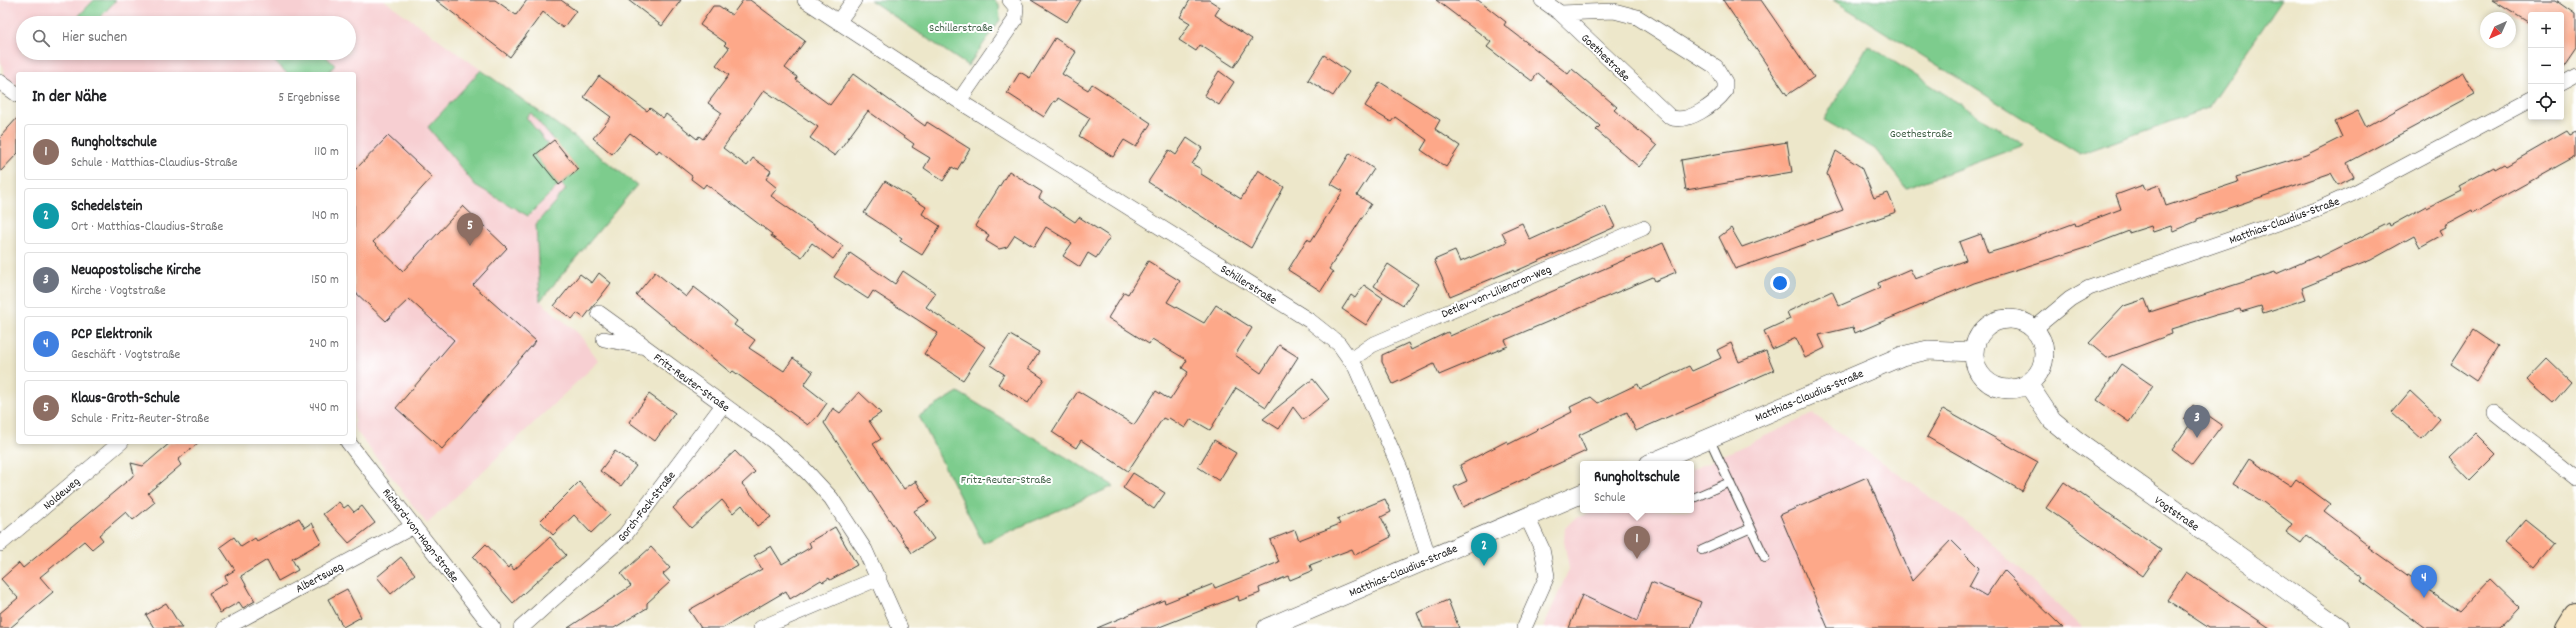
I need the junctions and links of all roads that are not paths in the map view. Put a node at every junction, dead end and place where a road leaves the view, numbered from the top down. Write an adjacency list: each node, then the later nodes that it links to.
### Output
1 (805, 0): 6 (street, Schillerstraße)
2 (854, 0): 6 (street)
3 (1010, 0): 11 (street)
4 (1542, 0): 5 (street, Goethestraße)
5 (1560, 13): 5 (street, Goethestraße)
6 (838, 22): 11 (street, Schillerstraße)
7 (2576, 74): 8 (street)
8 (2564, 81)
9 (0, 82): 10 (street)
10 (16, 94)
11 (959, 101): 19 (street, Schillerstraße)
12 (2528, 101): 15 (street, Matthias-Claudius-Straße)
13 (1642, 228): 19 (street, Detlev-von-Liliencron-Weg)
14 (599, 313): 17 (street, Fritz-Reuter-Straße)
15 (2034, 329): 18 (street); 20 (street)
16 (604, 339): 17 (street, Fritz-Reuter-Straße)
17 (645, 347): 21 (street, Fritz-Reuter-Straße)
18 (1973, 352): 20 (street); 23 (street, Matthias-Claudius-Straße)
19 (1352, 359): 37 (street, Schillerstraße)
20 (2028, 384): 47 (street, Vogtstraße)
21 (723, 405): 38 (street, Fritz-Reuter-Straße); 42 (street, Gorch-Fock-Straße)
22 (2495, 413): 27 (street)
23 (1709, 438): 26 (street, Matthias-Claudius-Straße); 28 (lane)
24 (119, 444): 34 (street, Noldeweg)
25 (350, 444): 32 (street, Richard-von-Hagn-Straße)
26 (1656, 461)
27 (2576, 478)
28 (1730, 482): 30 (lane); 33 (lane)
29 (1580, 494): 31 (street, Matthias-Claudius-Straße)
30 (1694, 498)
31 (1527, 517): 37 (street, Matthias-Claudius-Straße); 46 (street)
32 (414, 526): 40 (street, Albertsweg); 41 (street, Richard-von-Hagn-Straße)
33 (1751, 528): 35 (lane); 36 (lane)
34 (0, 544)
35 (1702, 550)
36 (1765, 558)
37 (1429, 559): 45 (street, Matthias-Claudius-Straße)
38 (879, 578): 43 (street); 44 (street, Fritz-Reuter-Straße)
39 (2576, 615): 48 (main road)
40 (225, 628)
41 (493, 628)
42 (521, 628)
43 (761, 628)
44 (900, 628)
45 (1267, 628)
46 (1524, 628)
47 (2340, 628)
48 (2568, 628)

